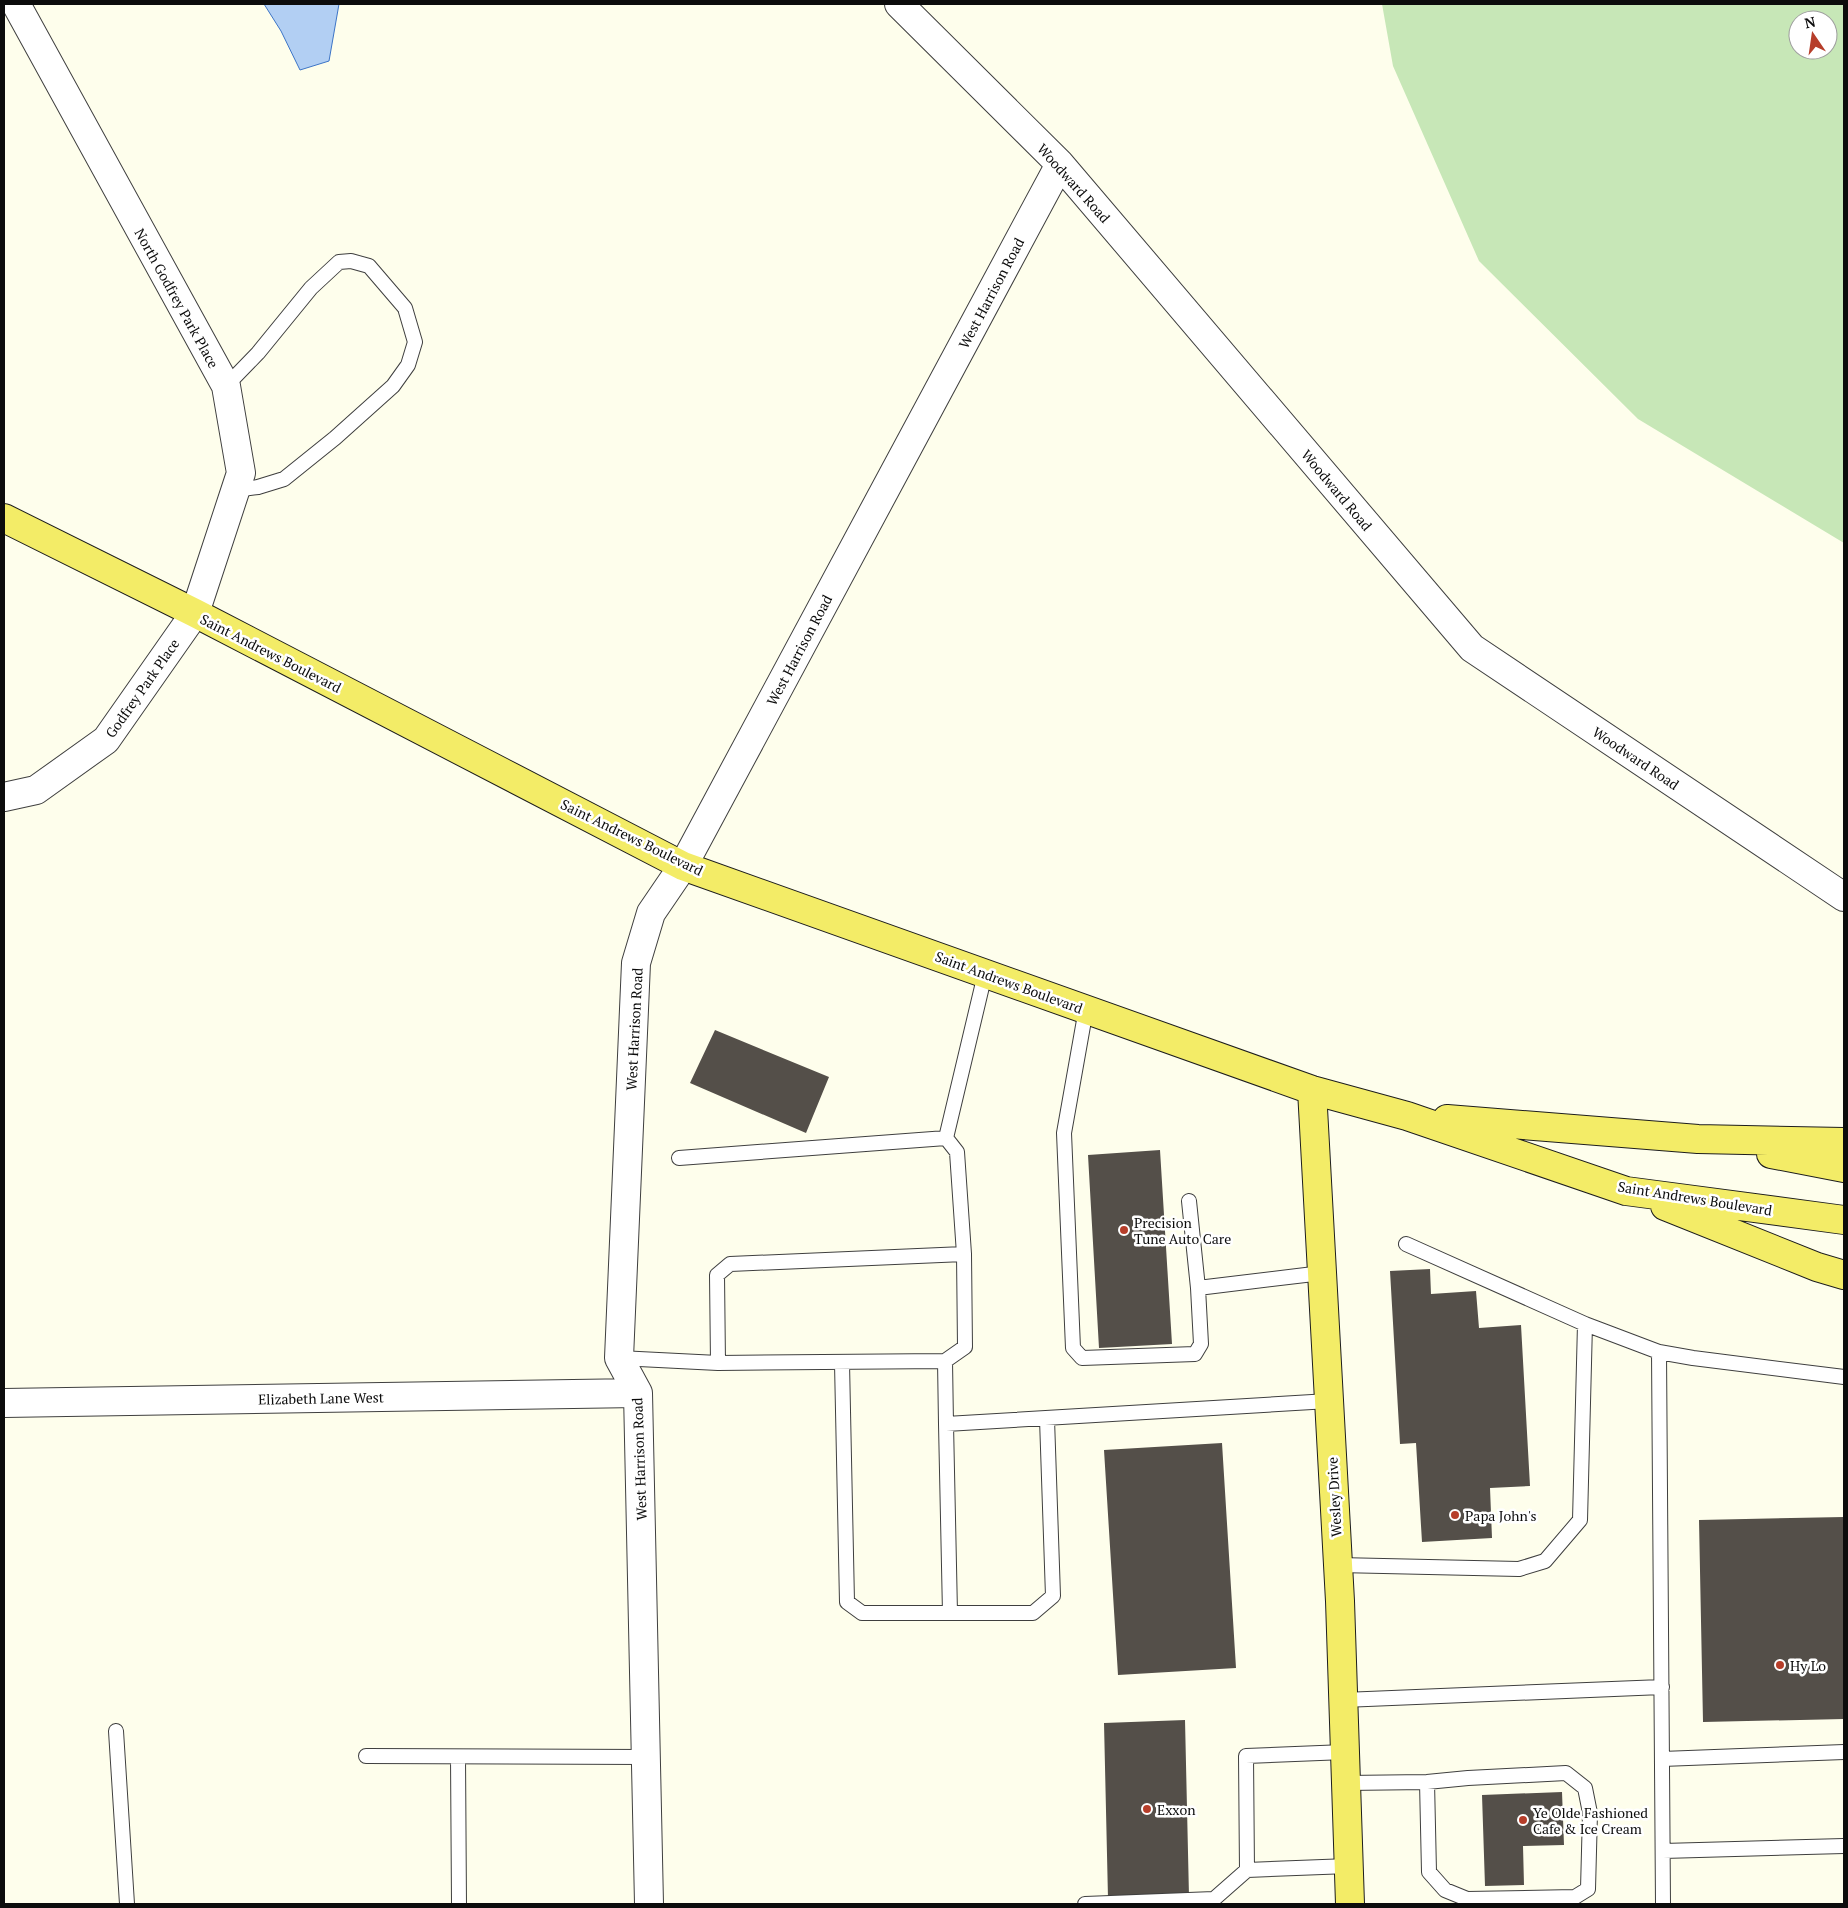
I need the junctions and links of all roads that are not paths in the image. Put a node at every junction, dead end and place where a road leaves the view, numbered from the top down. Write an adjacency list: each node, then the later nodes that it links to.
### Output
1 (16, 4): 4 (street, North Godfrey Park Place)
2 (899, 4): 3 (street, Woodward Road)
3 (1060, 164): 9 (street, West Harrison Road); 10 (street, Woodward Road)
4 (226, 386): 5 (street, North Godfrey Park Place); 5 (lane)
5 (235, 490): 7 (street, North Godfrey Park Place)
6 (4, 518): 7 (main road, Saint Andrews Boulevard)
7 (195, 613): 8 (street, Godfrey Park Place); 9 (main road, Saint Andrews Boulevard)
8 (4, 798)
9 (683, 866): 11 (main road, Saint Andrews Boulevard); 30 (street, West Harrison Road)
10 (1844, 897)
11 (986, 974): 12 (main road, Saint Andrews Boulevard); 15 (lane)
12 (1086, 1009): 13 (main road, Saint Andrews Boulevard); 27 (lane)
13 (1312, 1090): 14 (main road, Saint Andrews Boulevard); 25 (main road, Wesley Drive)
14 (1407, 1116): 16 (main road, Saint Andrews Boulevard); 20 (main road, Saint Andrews Boulevard)
15 (946, 1138): 18 (lane); 24 (lane)
16 (1698, 1139): 17 (main road, Saint Andrews Boulevard); 19 (main road)
17 (1844, 1142)
18 (680, 1158)
19 (1844, 1168)
20 (1626, 1191): 22 (main road, Saint Andrews Boulevard); 26 (main road)
21 (1189, 1201): 27 (lane)
22 (1844, 1220)
23 (1406, 1244): 28 (lane)
24 (964, 1254): 31 (lane); 32 (lane)
25 (1322, 1273): 27 (lane); 36 (main road, Wesley Drive)
26 (1844, 1275)
27 (1198, 1288)
28 (1584, 1324): 29 (lane); 40 (lane)
29 (1659, 1352): 34 (lane); 42 (lane)
30 (619, 1358): 32 (lane); 35 (street, West Harrison Road)
31 (945, 1361): 33 (lane); 39 (lane)
32 (718, 1363): 33 (lane)
33 (842, 1363): 41 (lane)
34 (1844, 1377)
35 (638, 1393): 37 (street, Elizabeth Lane West); 49 (street, West Harrison Road)
36 (1329, 1401): 38 (lane); 40 (main road, Wesley Drive)
37 (4, 1403)
38 (1047, 1418): 39 (lane); 41 (lane)
39 (946, 1424): 41 (lane)
40 (1338, 1565): 43 (main road, Wesley Drive)
41 (950, 1613)
42 (1662, 1687): 43 (lane); 50 (lane)
43 (1343, 1700): 45 (main road, Wesley Drive)
44 (116, 1732): 58 (lane)
45 (1345, 1752): 52 (main road, Wesley Drive); 56 (lane)
46 (1844, 1752): 50 (lane)
47 (366, 1756): 48 (lane)
48 (458, 1757): 49 (lane); 59 (lane)
49 (646, 1757): 60 (street, West Harrison Road)
50 (1662, 1759): 54 (lane)
51 (1427, 1782): 51 (lane); 52 (lane)
52 (1346, 1783): 55 (main road, Wesley Drive)
53 (1844, 1846): 54 (lane)
54 (1663, 1851): 63 (lane)
55 (1348, 1866): 56 (lane); 62 (main road, Wesley Drive)
56 (1247, 1870): 57 (lane)
57 (1214, 1902): 61 (lane)
58 (127, 1904)
59 (458, 1904)
60 (649, 1904)
61 (1085, 1904)
62 (1350, 1904)
63 (1663, 1904)

